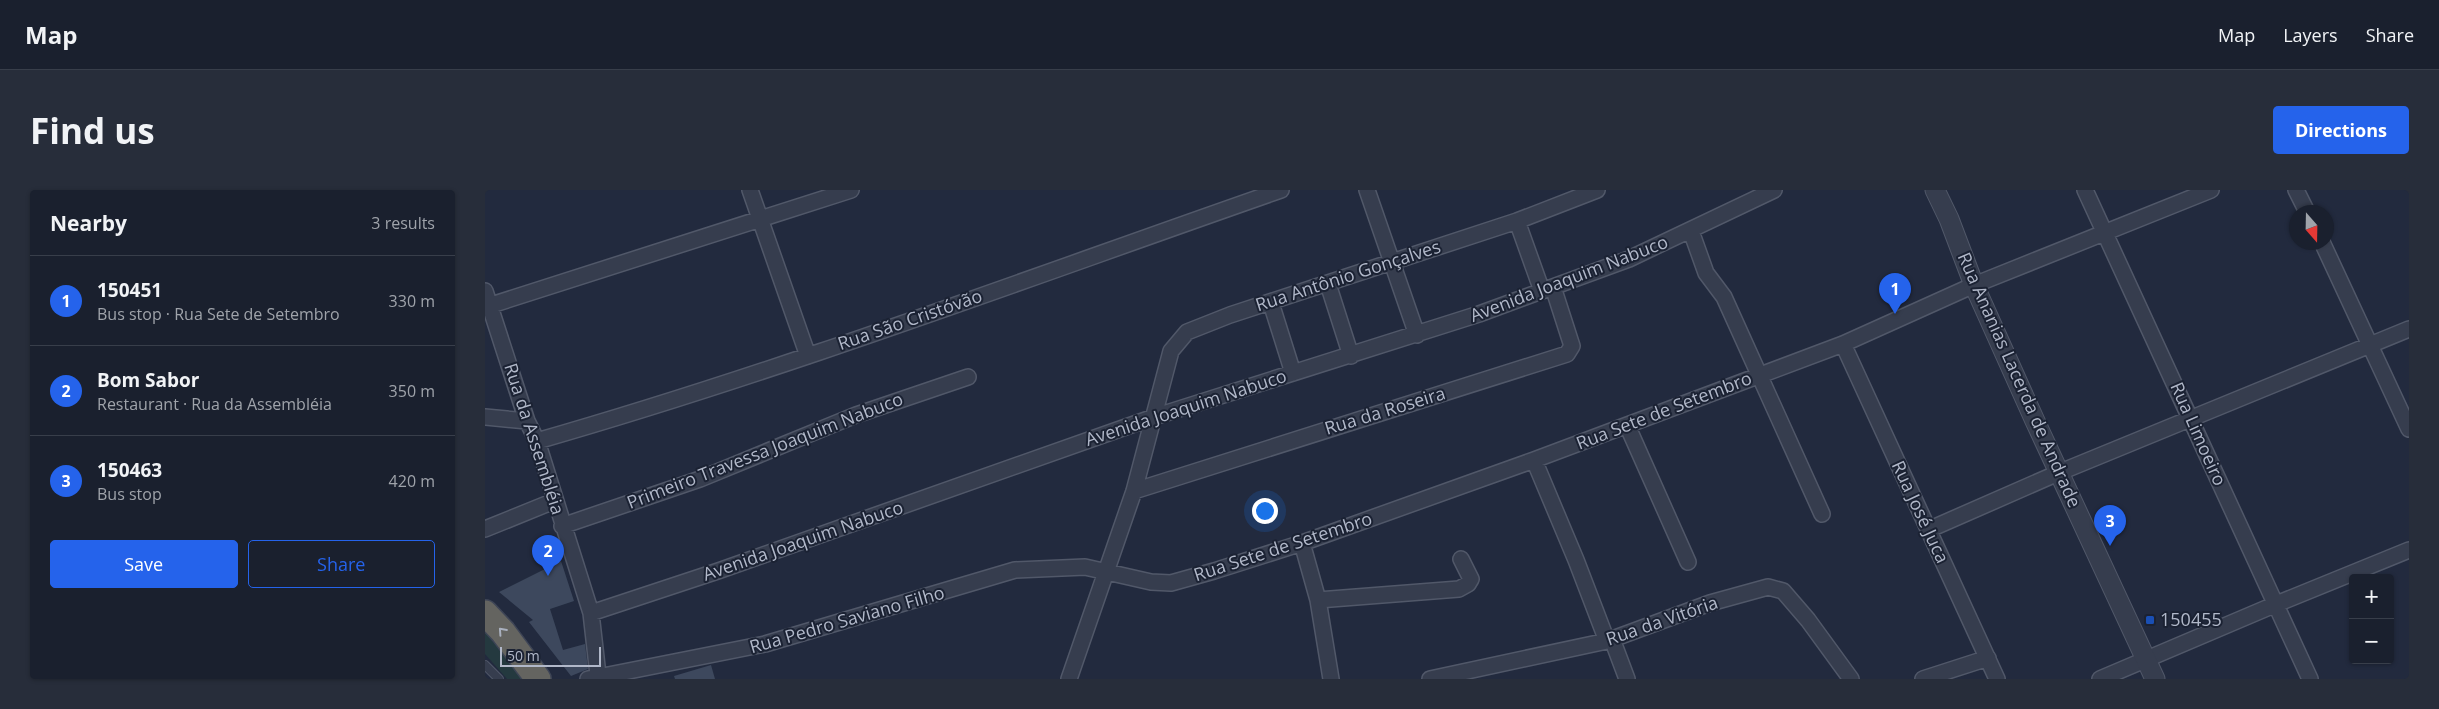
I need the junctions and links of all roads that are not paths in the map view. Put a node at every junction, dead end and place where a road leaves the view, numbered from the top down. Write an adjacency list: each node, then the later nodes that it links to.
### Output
1 (750, 190): 12 (street)
2 (851, 190): 12 (street)
3 (1281, 190): 27 (street, Rua São Cristóvão)
4 (1367, 190): 17 (street)
5 (1597, 190): 13 (street, Rua Antônio Gonçalves)
6 (1774, 190): 14 (street, Avenida Joaquim Nabuco)
7 (1935, 190): 19 (street, Rua Ananias Lacerda de Andrade)
8 (2085, 190): 15 (street, Rua Limoeiro)
9 (2211, 190): 15 (street, Rua Sete de Setembro)
10 (2297, 190): 11 (street)
11 (2304, 205)
12 (760, 220): 21 (street); 27 (street)
13 (1517, 222): 17 (street, Rua Antônio Gonçalves); 20 (street, Rua da Roseira)
14 (1691, 231): 20 (street, Avenida Joaquim Nabuco); 30 (street)
15 (2104, 233): 19 (street, Rua Sete de Setembro); 34 (street, Rua Limoeiro)
16 (2325, 250): 26 (street)
17 (1392, 261): 18 (street, Rua Antônio Gonçalves); 24 (street)
18 (1328, 284): 22 (street, Rua Antônio Gonçalves); 28 (street)
19 (1974, 285): 25 (street, Rua Sete de Setembro); 40 (street, Rua Ananias Lacerda de Andrade)
20 (1547, 289): 24 (street, Avenida Joaquim Nabuco); 41 (street, Rua da Roseira)
21 (487, 301): 35 (street, Rua da Assembléia)
22 (1271, 303): 29 (street); 33 (street, Rua Antônio Gonçalves)
23 (2409, 329): 26 (street)
24 (1417, 335): 28 (street, Avenida Joaquim Nabuco)
25 (1843, 344): 30 (street, Rua Sete de Setembro); 46 (street, Rua José Juca)
26 (2370, 345): 34 (street); 37 (street)
27 (808, 356): 38 (street, Rua São Cristóvão)
28 (1351, 356): 29 (street, Avenida Joaquim Nabuco)
29 (1293, 373): 33 (street, Avenida Joaquim Nabuco)
30 (1758, 375): 36 (street, Rua Sete de Setembro); 43 (street)
31 (968, 377): 44 (street, Primeiro Travessa Joaquim Nabuco)
32 (485, 417): 35 (street)
33 (1154, 417): 41 (street, Rua Antônio Gonçalves); 55 (street, Avenida Joaquim Nabuco)
34 (2191, 418): 40 (street); 53 (street, Rua Limoeiro)
35 (527, 421): 38 (street, Rua da Assembléia)
36 (1627, 425): 39 (street, Rua Sete de Setembro); 50 (street)
37 (2409, 429)
38 (537, 442): 42 (street, Rua da Assembléia)
39 (1534, 460): 47 (street, Rua Sete de Setembro); 56 (street)
40 (2058, 473): 46 (street); 58 (street, Rua Ananias Lacerda de Andrade)
41 (1134, 491): 51 (street, Rua Antônio Gonçalves)
42 (554, 501): 44 (street, Rua da Assembléia); 45 (street)
43 (1822, 514)
44 (562, 526): 55 (street, Rua da Assembléia)
45 (485, 529)
46 (1928, 530): 57 (street, Rua José Juca)
47 (1302, 543): 51 (street, Rua Sete de Setembro); 52 (street)
48 (2409, 550): 53 (street)
49 (1461, 560): 52 (street)
50 (1687, 562)
51 (1104, 572): 60 (street, Rua Pedro Saviano Filho); 63 (street, Rua Antônio Gonçalves)
52 (1318, 600): 64 (street)
53 (2274, 605): 58 (street); 72 (street, Rua Limoeiro)
54 (485, 613): 62 (highway, one-way to 54)
55 (591, 613): 60 (street, Rua da Assembléia)
56 (1609, 640): 65 (street, Rua da Vitória); 66 (street); 67 (street, Rua da Vitória)
57 (1988, 658): 68 (street); 69 (street, Rua José Juca)
58 (2146, 659): 70 (street); 71 (street, Rua Ananias Lacerda de Andrade)
59 (485, 664): 61 (lane)
60 (593, 677)
61 (499, 679)
62 (538, 679)
63 (1069, 679)
64 (1331, 679)
65 (1430, 679)
66 (1627, 679)
67 (1851, 679)
68 (1923, 679)
69 (1997, 679)
70 (2100, 679)
71 (2155, 679)
72 (2310, 679)

